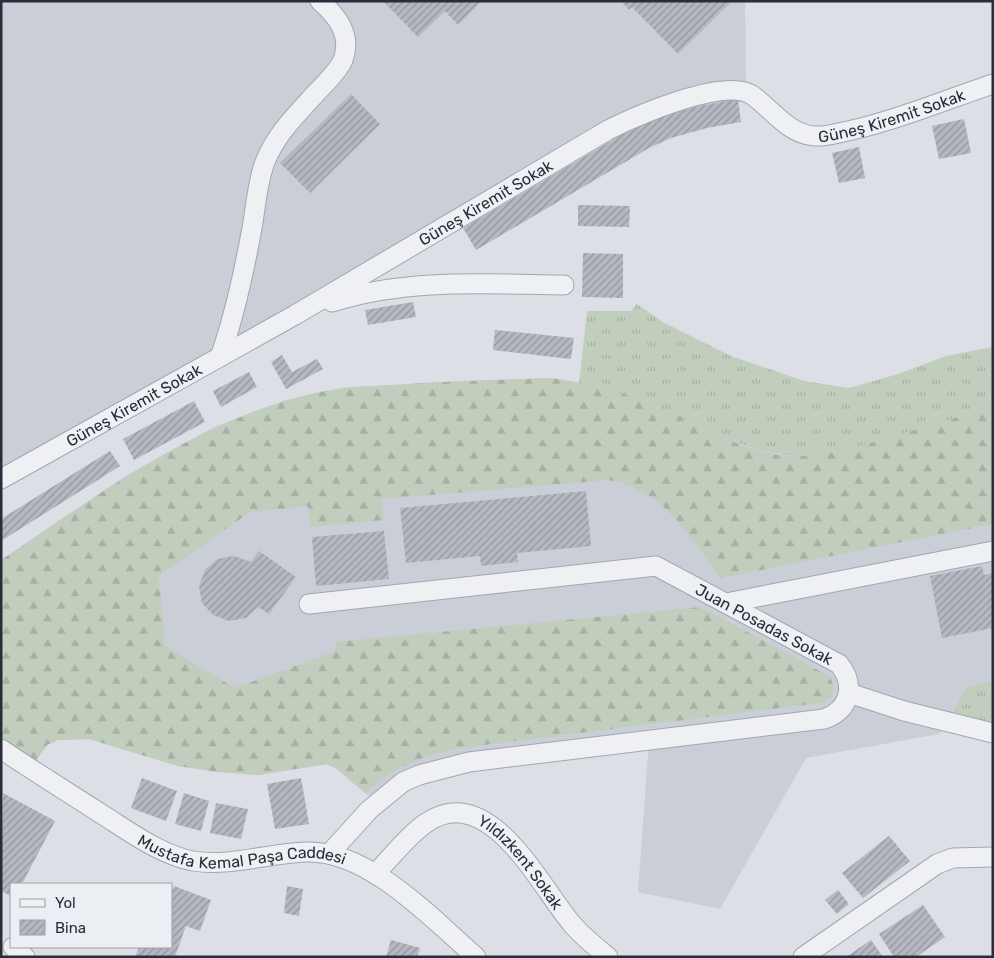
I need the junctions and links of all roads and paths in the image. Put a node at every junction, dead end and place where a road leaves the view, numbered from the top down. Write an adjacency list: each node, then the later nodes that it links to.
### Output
1 (320, 1): 5 (street)
2 (993, 84): 4 (street, Güneş Kiremit Sokak)
3 (564, 285): 4 (street)
4 (295, 315): 5 (street, Güneş Kiremit Sokak)
5 (220, 357): 6 (street, Güneş Kiremit Sokak)
6 (1, 478)
7 (993, 551): 8 (street)
8 (726, 603): 9 (street, Juan Posadas Sokak); 10 (street, Juan Posadas Sokak)
9 (309, 604)
10 (849, 693): 11 (street); 13 (street)
11 (993, 733)
12 (1, 749): 13 (street, Mustafa Kemal Paşa Caddesi)
13 (330, 853): 15 (street, Mustafa Kemal Paşa Caddesi)
14 (993, 858): 20 (street)
15 (375, 874): 18 (street, Mustafa Kemal Paşa Caddesi); 19 (street, Yıldızkent Sokak)
16 (14, 948): 17 (street)
17 (25, 957)
18 (476, 957)
19 (608, 957)
20 (802, 957)

